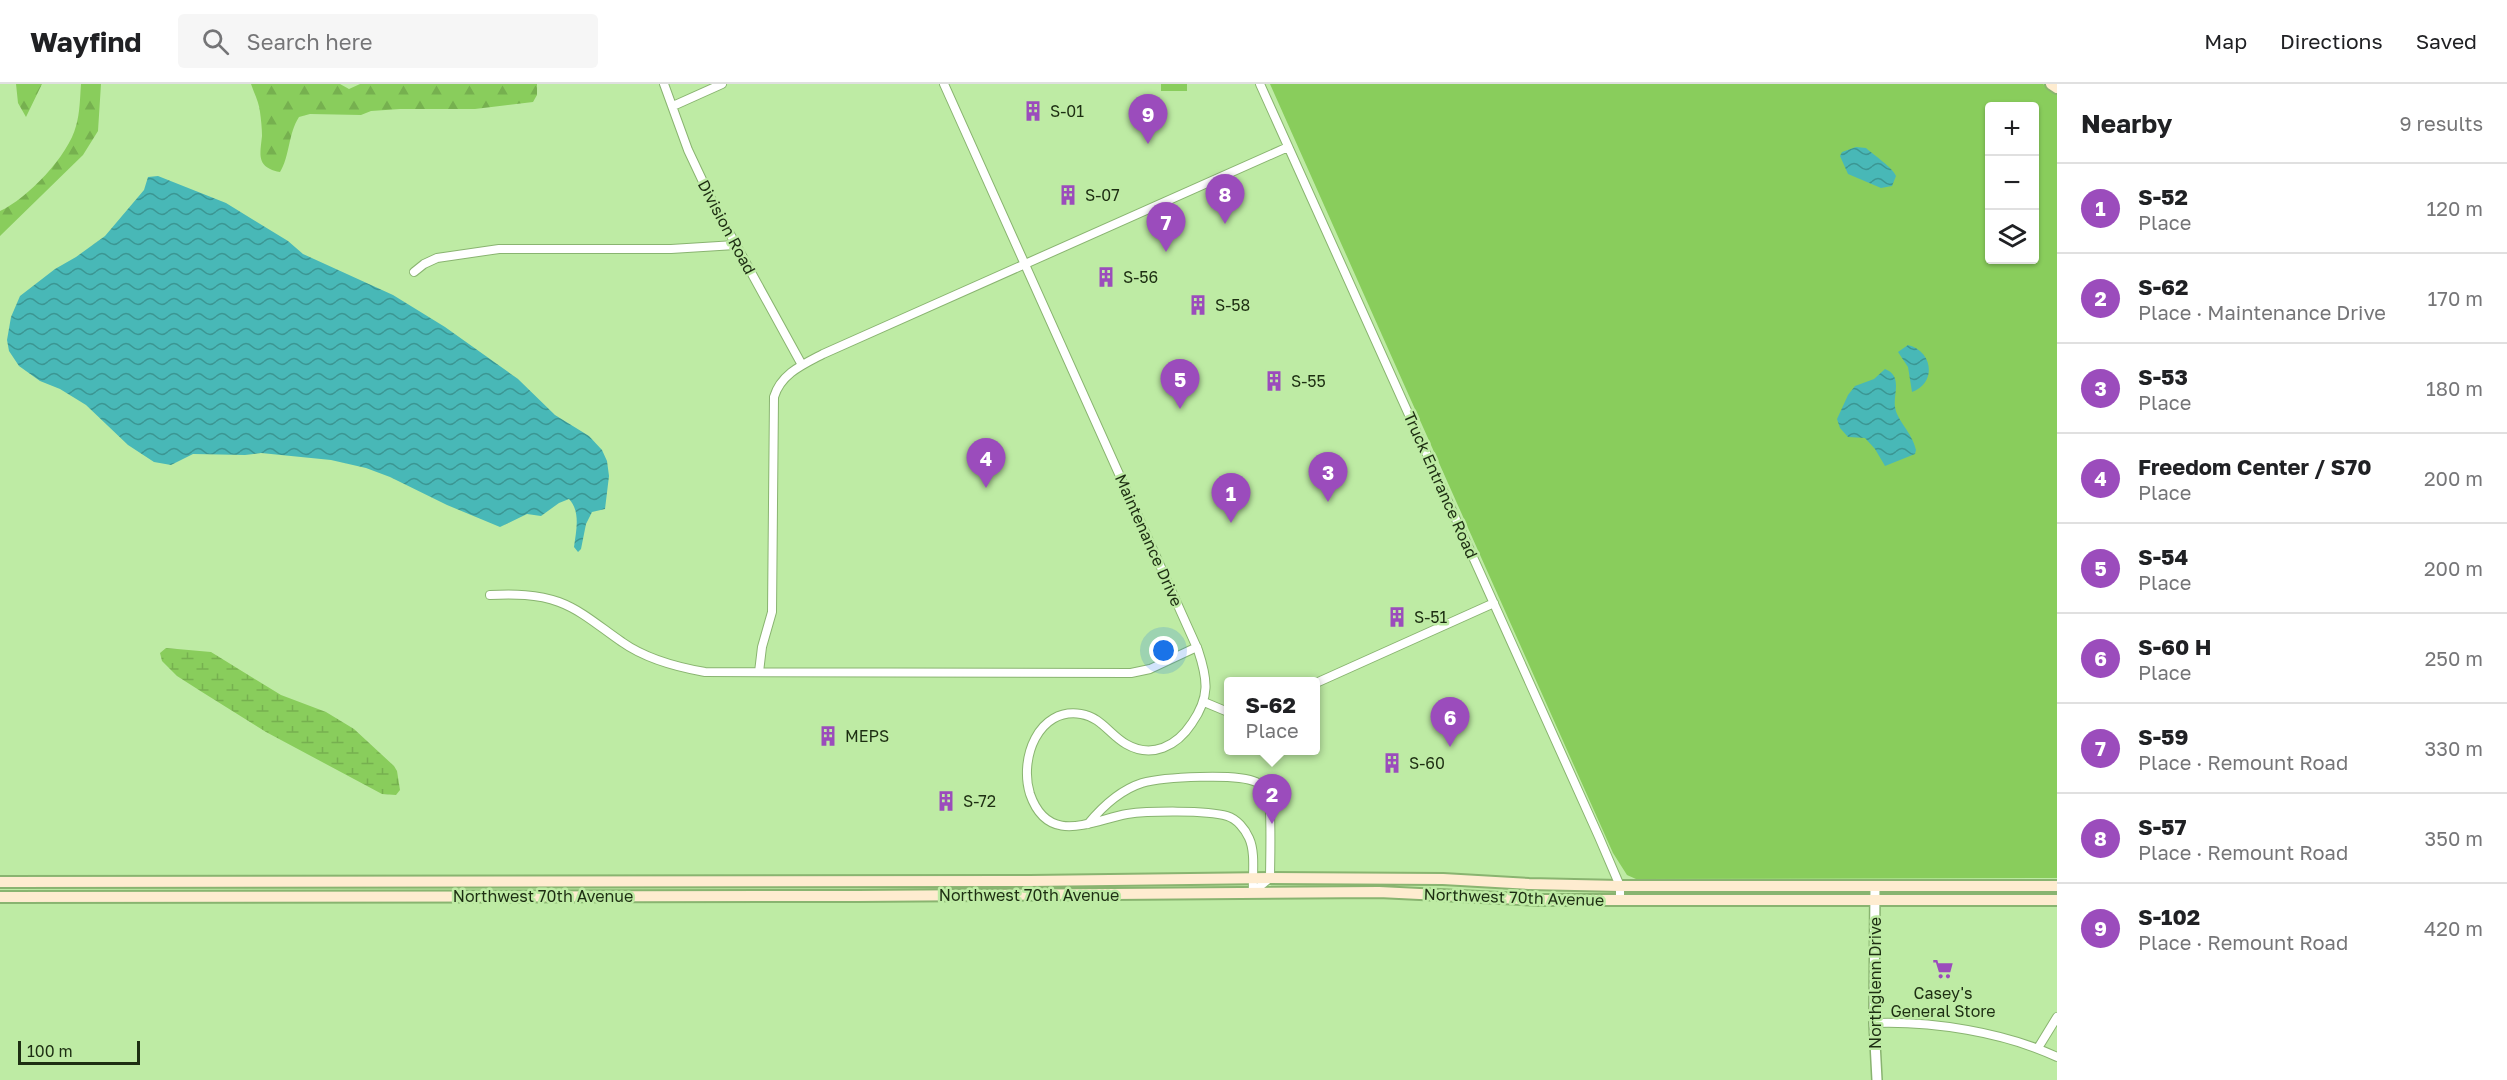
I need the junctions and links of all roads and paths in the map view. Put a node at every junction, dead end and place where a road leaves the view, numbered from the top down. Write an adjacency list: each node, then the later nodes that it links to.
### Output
1 (664, 84): 7 (street, Division Road)
2 (722, 84): 7 (street)
3 (944, 84): 10 (street, Maintenance Drive)
4 (1260, 84): 8 (street, Truck Entrance Road)
5 (2051, 84): 6 (main road)
6 (2057, 88)
7 (673, 106): 9 (street, Division Road)
8 (1288, 147): 10 (street); 14 (street, Truck Entrance Road)
9 (735, 244): 11 (street); 12 (street, Division Road)
10 (1024, 264): 12 (street); 15 (street, Maintenance Drive)
11 (414, 272)
12 (802, 365): 16 (street)
13 (490, 595): 16 (street)
14 (1494, 603): 17 (street); 25 (street, Truck Entrance Road)
15 (1197, 647): 16 (street); 18 (street, Maintenance Drive)
16 (759, 672)
17 (1320, 681)
18 (1204, 702): 19 (street); 20 (street, Maintenance Drive)
19 (1224, 710)
20 (1087, 825): 21 (street); 22 (street)
21 (1270, 878): 22 (main road, Northwest 70th Avenue); 25 (main road, Northwest 70th Avenue); 27 (street)
22 (1252, 879): 23 (main road, Northwest 70th Avenue); 27 (street)
23 (0, 882)
24 (2057, 885): 26 (main road, Northwest 70th Avenue)
25 (1620, 886): 26 (main road, Northwest 70th Avenue); 29 (street)
26 (1875, 886): 30 (street, Northglenn Drive)
27 (1253, 892): 28 (main road, Northwest 70th Avenue); 29 (main road, Northwest 70th Avenue)
28 (0, 897)
29 (1620, 900): 30 (main road, Northwest 70th Avenue)
30 (1875, 900): 31 (main road, Northwest 70th Avenue); 33 (street, Northglenn Drive)
31 (2057, 900)
32 (2057, 1017): 34 (street)
33 (1874, 1023): 34 (street); 36 (street, Northglenn Drive)
34 (2038, 1048): 35 (street)
35 (2057, 1057)
36 (1877, 1080)

